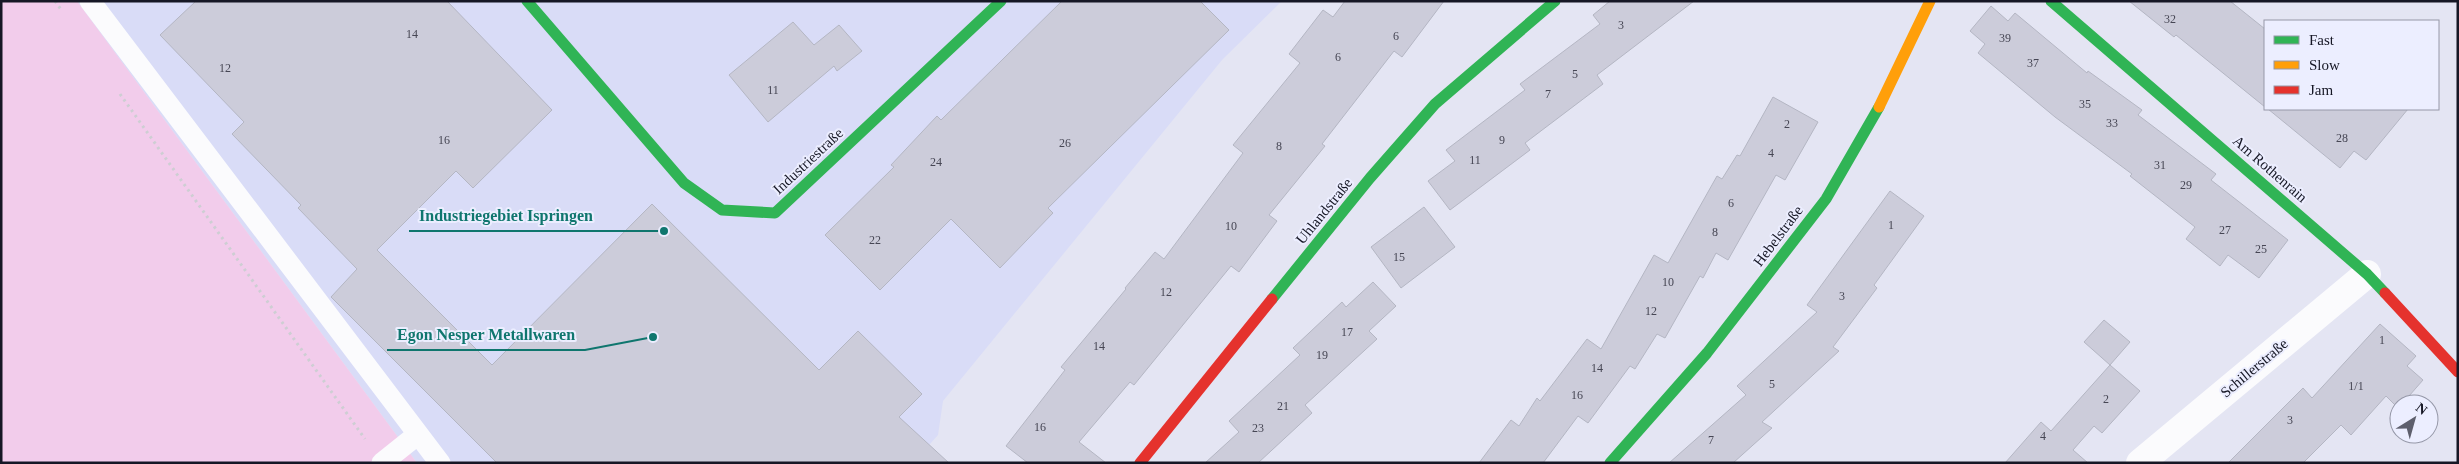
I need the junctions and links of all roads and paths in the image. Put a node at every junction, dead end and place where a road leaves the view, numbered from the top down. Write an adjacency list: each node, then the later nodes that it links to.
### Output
1 (55, 1): 8 (path)
2 (90, 1): 12 (lane)
3 (527, 1): 4 (street, Industriestraße)
4 (1002, 1)
5 (1555, 1): 15 (street, Uhlandstraße)
6 (1930, 1): 16 (street, Hebelstraße)
7 (2051, 1): 10 (street, Am Rothenrain)
8 (66, 17)
9 (118, 90): 13 (path)
10 (2367, 274): 11 (street, Am Rothenrain); 17 (street, Schillerstraße)
11 (2458, 372)
12 (417, 434): 13 (lane); 14 (lane)
13 (382, 462)
14 (440, 463)
15 (1140, 463)
16 (1610, 463)
17 (2140, 463)

